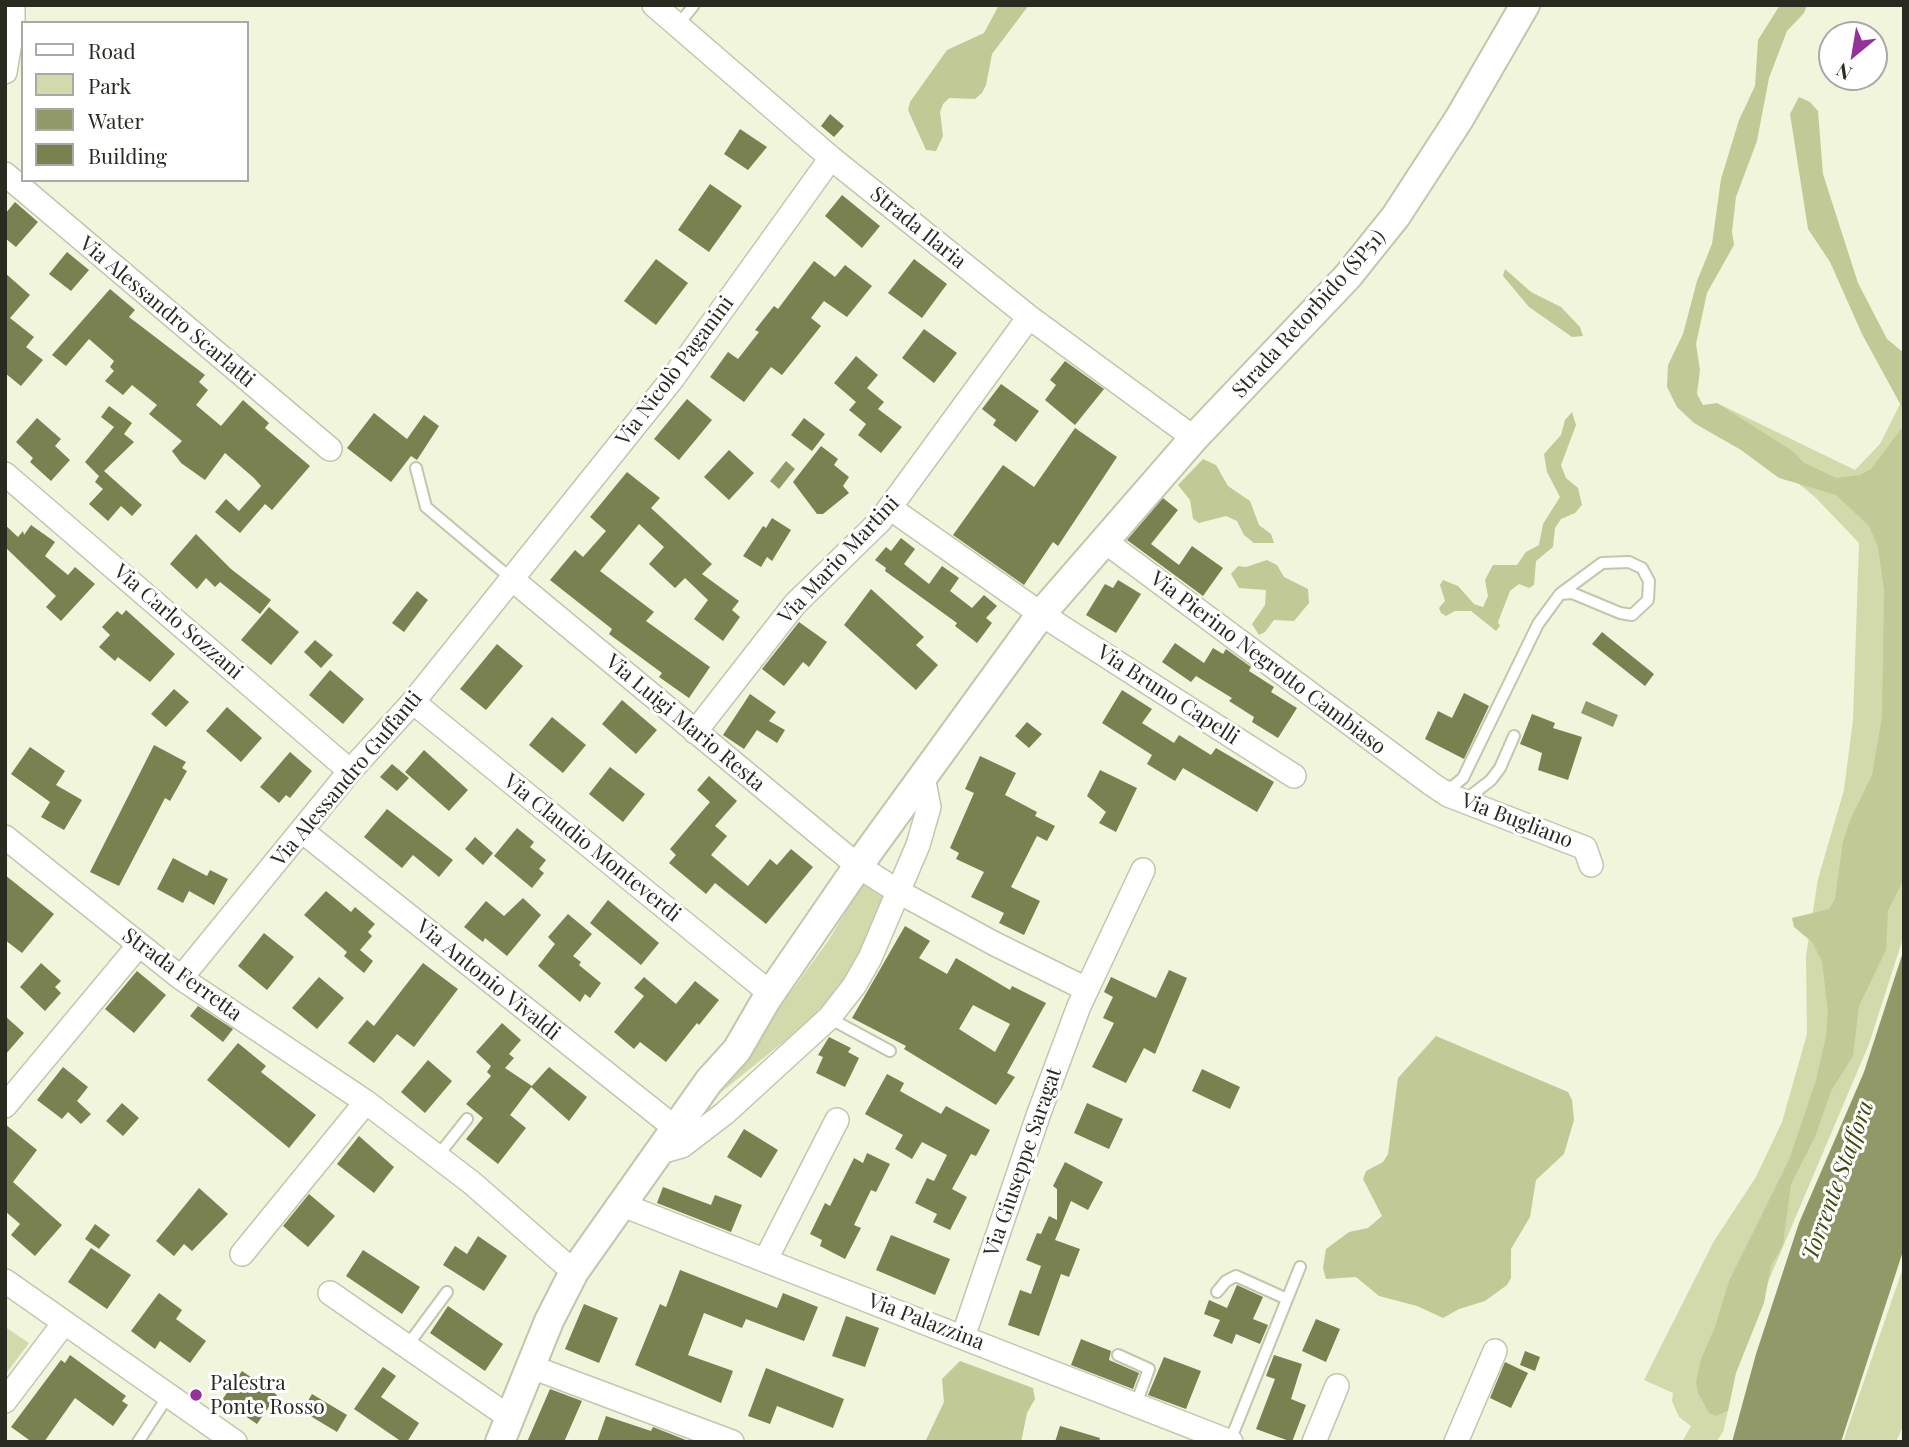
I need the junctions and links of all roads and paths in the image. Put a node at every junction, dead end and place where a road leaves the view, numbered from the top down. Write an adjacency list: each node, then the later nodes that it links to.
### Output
1 (13, 5): 6 (street)
2 (653, 5): 5 (street, Strada Ilaria)
3 (694, 5): 5 (lane)
4 (1525, 5): 10 (street, Strada Retorbido (SP51))
5 (678, 25): 7 (street, Strada Ilaria)
6 (5, 72)
7 (831, 158): 9 (street, Strada Ilaria); 16 (street, Via Nicolò Paganini)
8 (5, 174): 11 (street, Via Alessandro Scarlatti)
9 (1029, 317): 10 (street, Strada Ilaria); 14 (street, Via Mario Martini)
10 (1194, 438): 15 (street)
11 (330, 449)
12 (416, 468): 16 (lane)
13 (5, 474): 22 (street, Via Carlo Sozzani)
14 (890, 508): 18 (street, Via Bruno Capelli); 20 (street, Via Mario Martini)
15 (1103, 540): 18 (street); 25 (street, Via Pierino Negrotto Cambiaso)
16 (513, 580): 19 (street, Via Alessandro Guffanti); 20 (street, Via Luigi Mario Resta)
17 (1560, 594): 17 (lane); 25 (lane)
18 (1041, 614): 23 (street, Via Bruno Capelli); 24 (street)
19 (413, 702): 22 (street, Via Alessandro Guffanti); 36 (street, Via Claudio Monteverdi)
20 (695, 732): 30 (street, Via Luigi Mario Resta)
21 (1514, 736): 26 (lane)
22 (350, 771): 27 (street, Via Alessandro Guffanti)
23 (1294, 776)
24 (923, 777): 30 (street); 32 (street)
25 (1433, 785): 26 (street, Via Bugliano)
26 (1464, 801): 29 (street, Via Bugliano)
27 (302, 831): 34 (street, Via Alessandro Guffanti); 43 (street, Via Antonio Vivaldi)
28 (5, 837): 33 (street, Strada Ferretta)
29 (1591, 865)
30 (859, 866): 32 (street); 36 (street)
31 (1143, 870): 35 (street, Via Giuseppe Saragat)
32 (899, 892): 35 (street); 37 (street)
33 (139, 945): 34 (street, Strada Ferretta); 40 (street)
34 (181, 978): 39 (street, Strada Ferretta)
35 (1086, 989): 57 (street, Via Giuseppe Saragat)
36 (768, 996): 43 (street)
37 (829, 1018): 38 (lane); 44 (street)
38 (890, 1051)
39 (366, 1102): 45 (street, Strada Ferretta); 47 (street)
40 (5, 1106)
41 (467, 1119): 45 (lane)
42 (837, 1120): 48 (street)
43 (675, 1128): 44 (street)
44 (657, 1153): 46 (street)
45 (437, 1157): 50 (street, Strada Ferretta)
46 (620, 1204): 48 (street, Via Palazzina); 50 (street)
47 (242, 1254)
48 (765, 1259): 57 (street, Via Palazzina)
49 (1300, 1267): 55 (lane)
50 (574, 1272): 61 (street)
51 (5, 1281): 56 (street)
52 (447, 1292): 58 (lane)
53 (1217, 1292): 55 (lane)
54 (330, 1293): 58 (street)
55 (1287, 1299): 70 (lane)
56 (64, 1323): 63 (street); 64 (street)
57 (964, 1337): 65 (street, Via Palazzina)
58 (407, 1346): 66 (street)
59 (1495, 1351): 72 (street)
60 (1118, 1355): 65 (lane)
61 (529, 1366): 66 (street); 69 (street)
62 (1337, 1386): 71 (street)
63 (168, 1396): 67 (lane); 68 (street)
64 (5, 1401)
65 (1136, 1404): 70 (street, Via Palazzina)
66 (505, 1429)
67 (138, 1442)
68 (235, 1442)
69 (733, 1442)
70 (1231, 1442)
71 (1314, 1442)
72 (1456, 1442)

